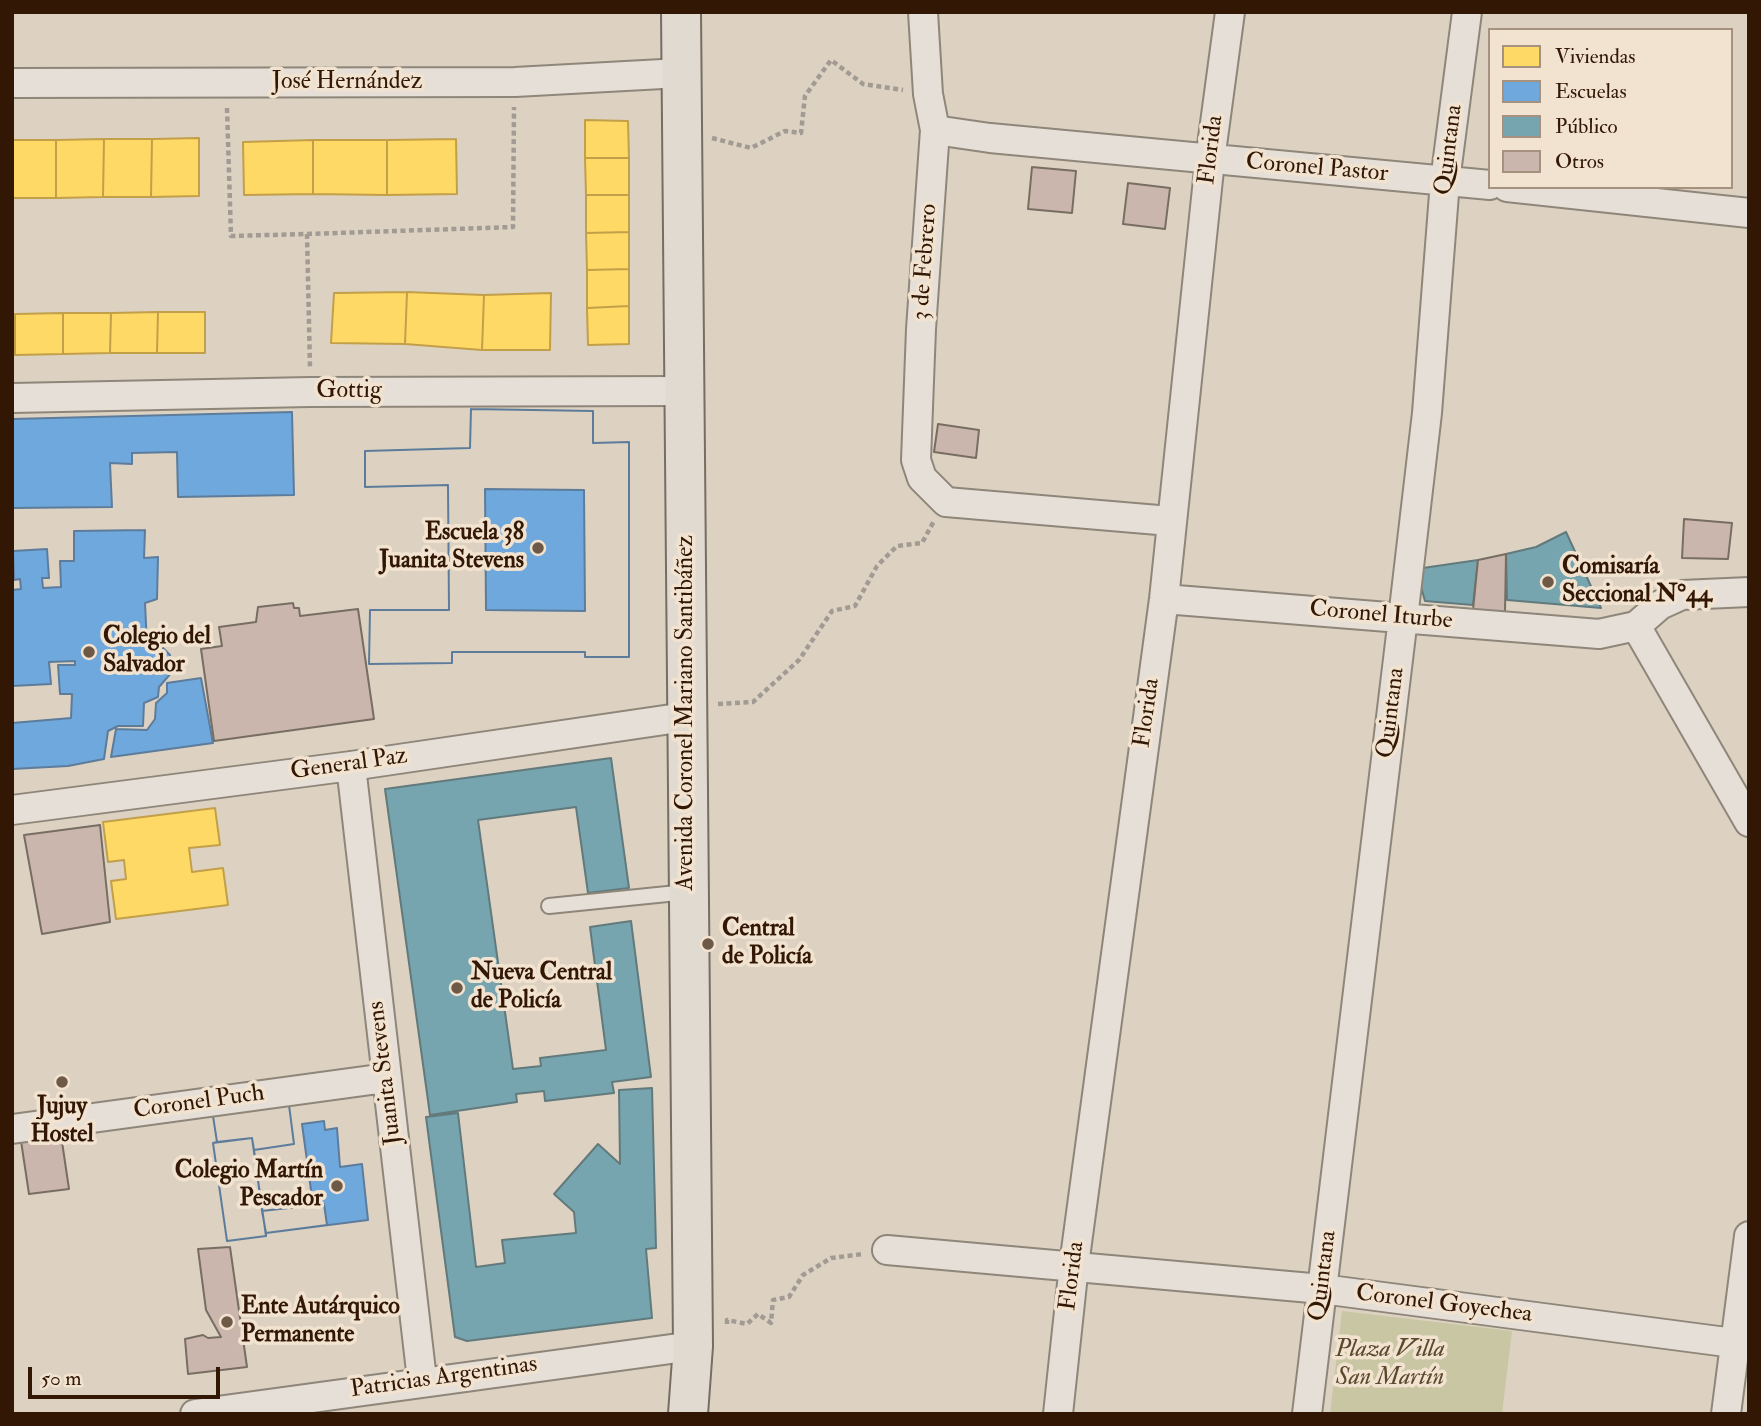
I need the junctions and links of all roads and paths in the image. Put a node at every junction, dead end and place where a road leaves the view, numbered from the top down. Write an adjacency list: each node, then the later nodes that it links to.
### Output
1 (681, 12): 5 (main road, Avenida Coronel Mariano Santibáñez)
2 (922, 12): 9 (street, 3 de Febrero)
3 (1230, 12): 12 (street, Florida)
4 (1467, 12): 13 (street, Quintana)
5 (681, 73): 6 (street, José Hernández); 18 (main road, Avenida Coronel Mariano Santibáñez)
6 (514, 82): 8 (street, José Hernández); 17 (path)
7 (12, 83): 8 (street, José Hernández)
8 (226, 83): 17 (path)
9 (928, 93): 10 (street, 3 de Febrero); 11 (path)
10 (935, 130): 12 (street, Coronel Pastor); 21 (street, 3 de Febrero)
11 (727, 141)
12 (1210, 160): 13 (street, Coronel Pastor); 21 (street, Florida)
13 (1445, 181): 14 (street, Coronel Pastor); 25 (street, Quintana)
14 (1488, 186)
15 (1526, 189): 16 (street)
16 (1749, 213)
17 (307, 234): 19 (path)
18 (685, 391): 19 (street, Gottig); 28 (main road, Avenida Coronel Mariano Santibáñez)
19 (310, 393): 20 (street, Gottig)
20 (12, 398)
21 (1170, 521): 24 (street, Florida)
22 (922, 542): 27 (path)
23 (1749, 592): 26 (street)
24 (1164, 599): 25 (street, Coronel Iturbe); 39 (street, Florida)
25 (1403, 618): 26 (street, Coronel Iturbe); 40 (street, Quintana)
26 (1636, 626): 30 (street)
27 (722, 703)
28 (685, 717): 29 (street, General Paz); 33 (main road, Avenida Coronel Mariano Santibáñez)
29 (351, 766): 31 (street, General Paz); 35 (street, Juanita Stevens)
30 (1742, 793): 32 (street)
31 (12, 810)
32 (1749, 822)
33 (688, 892): 34 (lane); 41 (main road, Avenida Coronel Mariano Santibáñez)
34 (549, 906)
35 (386, 1078): 36 (street, Coronel Puch); 43 (street, Juanita Stevens)
36 (12, 1129)
37 (1749, 1236): 42 (street)
38 (887, 1250): 39 (street, Coronel Goyechea); 41 (path)
39 (1074, 1265): 40 (street, Coronel Goyechea); 46 (street, Florida)
40 (1322, 1289): 42 (street, Coronel Goyechea); 47 (street, Quintana)
41 (709, 1339): 43 (street, Patricias Argentinas); 45 (main road, Avenida Coronel Mariano Santibáñez)
42 (1742, 1344): 48 (street)
43 (422, 1380): 44 (street, Patricias Argentinas)
44 (195, 1414)
45 (688, 1414)
46 (1058, 1414)
47 (1307, 1414)
48 (1726, 1414)

